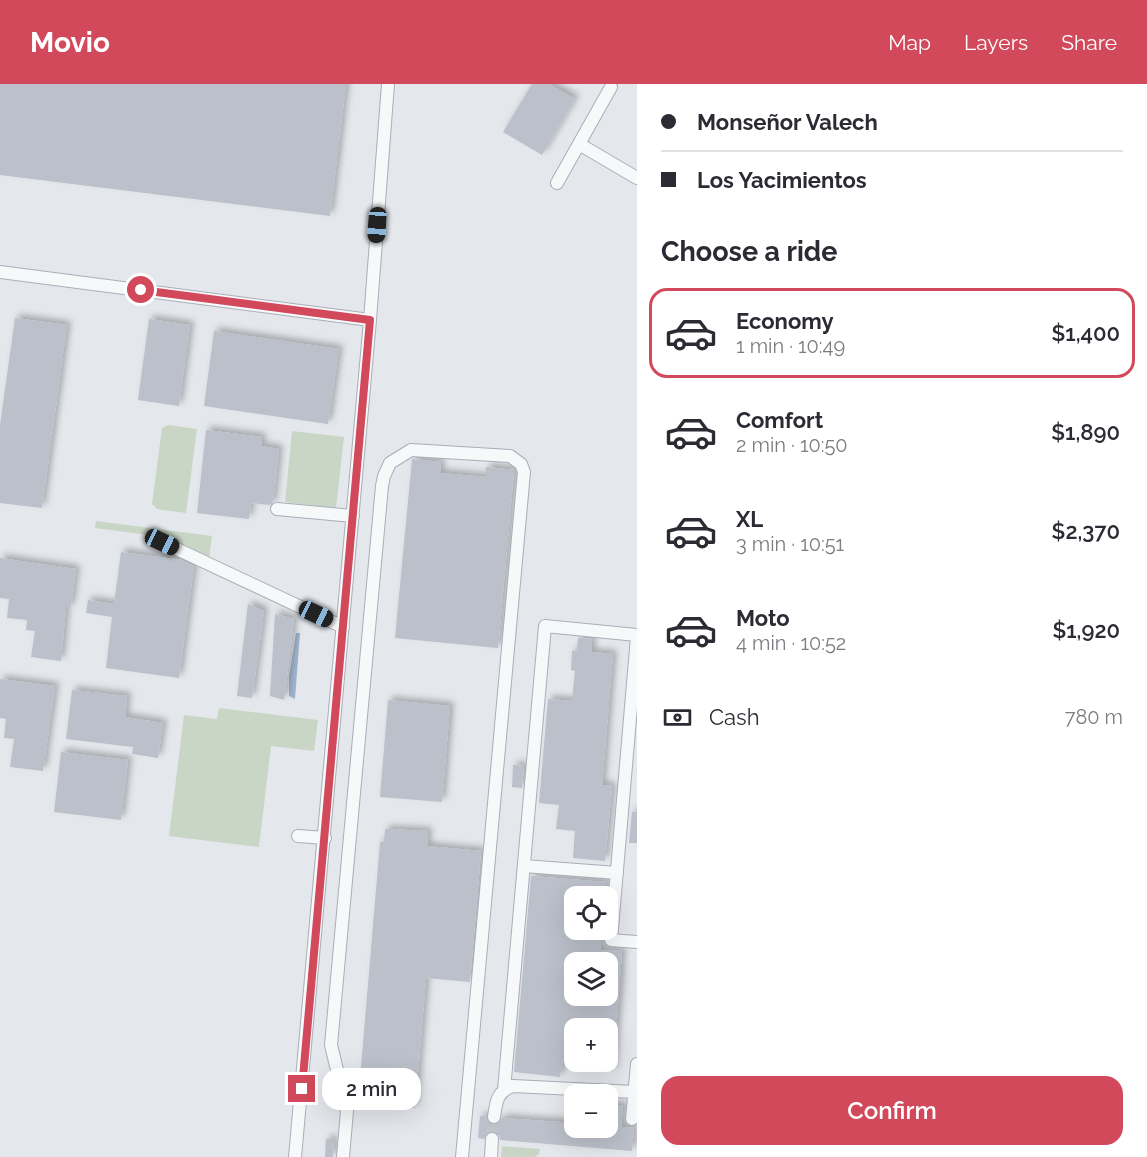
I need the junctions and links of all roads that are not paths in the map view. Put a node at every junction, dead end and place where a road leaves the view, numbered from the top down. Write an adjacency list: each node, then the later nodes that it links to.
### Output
1 (388, 84): 7 (street)
2 (611, 87): 3 (street)
3 (579, 144): 4 (street); 5 (street)
4 (637, 178)
5 (557, 183)
6 (0, 272): 7 (street)
7 (370, 320): 9 (street)
8 (278, 509): 9 (street)
9 (353, 516): 11 (street)
10 (162, 542): 11 (street)
11 (343, 627): 14 (street)
12 (637, 636): 15 (street); 16 (street)
13 (298, 836): 14 (street)
14 (325, 838): 24 (street)
15 (524, 866): 16 (street); 19 (street)
16 (617, 873): 17 (street)
17 (637, 942)
18 (637, 1064): 20 (street)
19 (504, 1090): 20 (street); 21 (street)
20 (635, 1092): 22 (street)
21 (494, 1117)
22 (633, 1119)
23 (492, 1140): 27 (street)
24 (295, 1157)
25 (343, 1157): 26 (street)
26 (462, 1157)
27 (491, 1157)

